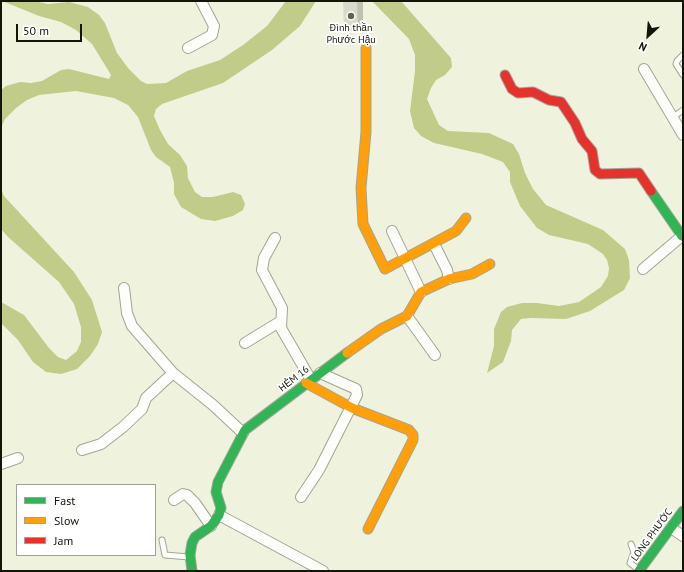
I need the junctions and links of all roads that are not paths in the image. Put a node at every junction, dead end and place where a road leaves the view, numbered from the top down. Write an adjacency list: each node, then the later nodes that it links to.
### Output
1 (201, 1): 2 (street)
2 (188, 48)
3 (366, 48): 16 (street)
4 (683, 55): 7 (lane)
5 (644, 69): 9 (street)
6 (505, 75): 13 (street)
7 (683, 75)
8 (683, 110): 9 (lane)
9 (673, 117): 10 (street)
10 (683, 135)
11 (466, 218): 15 (street)
12 (392, 230): 16 (street)
13 (683, 235): 18 (street)
14 (275, 238): 23 (street)
15 (434, 244): 16 (street); 19 (street)
16 (405, 259): 21 (street)
17 (490, 264): 19 (street)
18 (643, 269)
19 (449, 279): 21 (street)
20 (124, 288): 26 (street)
21 (421, 292): 22 (street)
22 (407, 316): 25 (street); 27 (street, HẺM 16)
23 (281, 322): 24 (street); 28 (street)
24 (245, 343)
25 (434, 355)
26 (173, 373): 30 (street); 31 (street)
27 (320, 373): 28 (street, HẺM 16); 29 (street)
28 (309, 381): 29 (street); 30 (street, HẺM 16)
29 (352, 408): 34 (street); 40 (street)
30 (243, 432): 37 (street, HẺM 16)
31 (82, 450)
32 (18, 458): 33 (street)
33 (1, 464)
34 (301, 497)
35 (174, 500): 38 (street)
36 (683, 511): 39 (street, LONG PHƯỚC)
37 (219, 515): 38 (street); 46 (street)
38 (211, 526): 44 (street)
39 (671, 528): 41 (street); 47 (street, LONG PHƯỚC)
40 (368, 529)
41 (683, 536)
42 (162, 540): 44 (lane)
43 (631, 544): 47 (lane)
44 (190, 557): 45 (street)
45 (192, 571)
46 (323, 571)
47 (639, 571)

